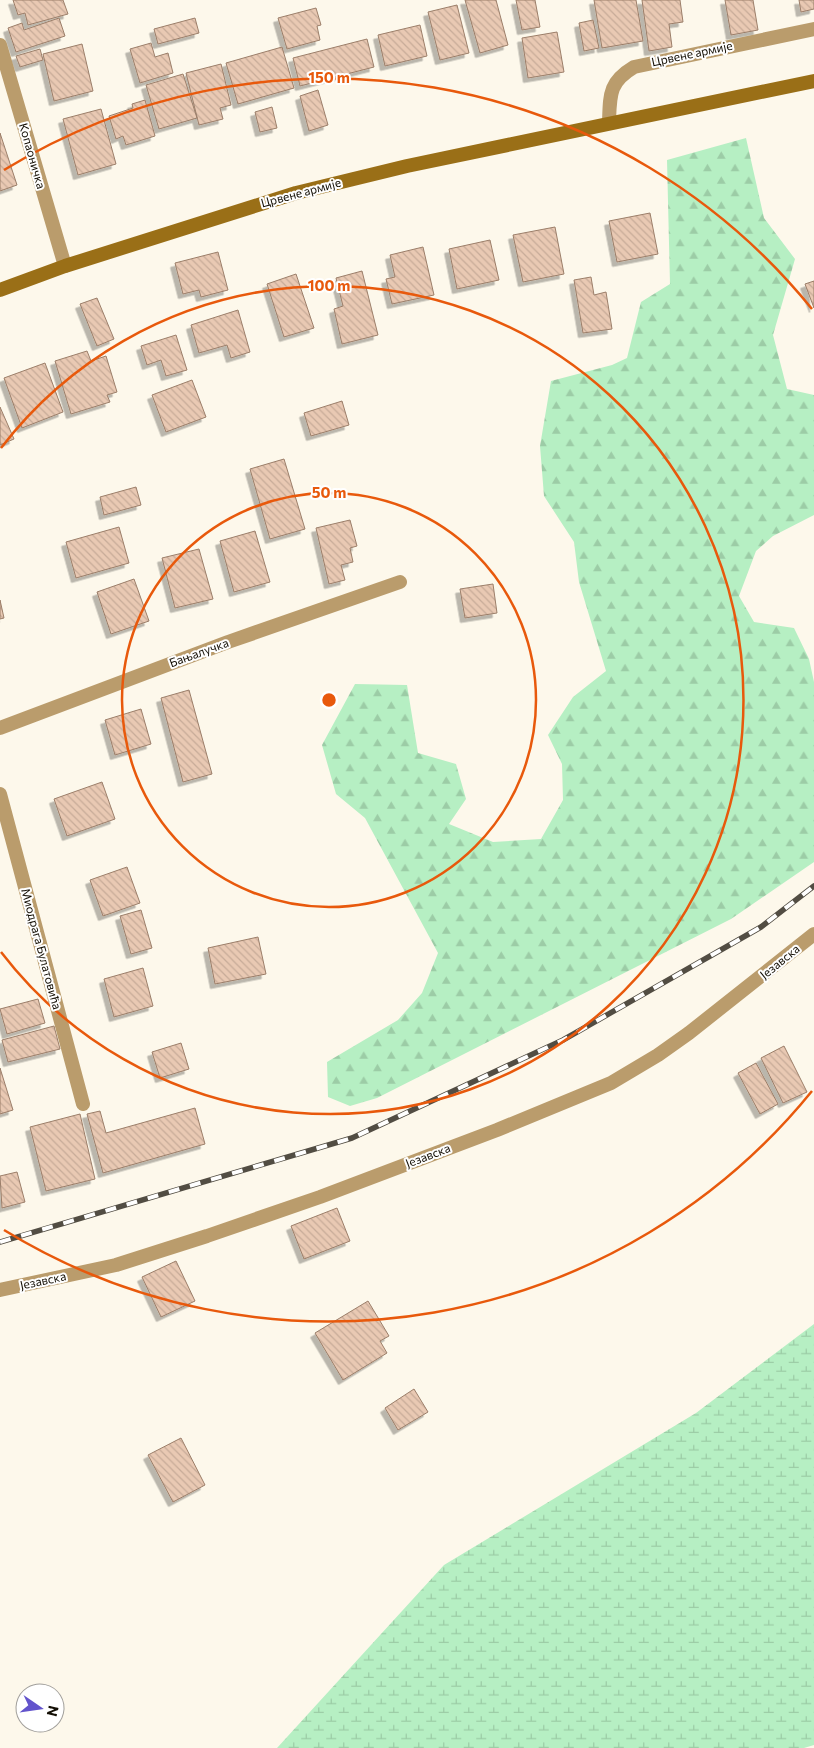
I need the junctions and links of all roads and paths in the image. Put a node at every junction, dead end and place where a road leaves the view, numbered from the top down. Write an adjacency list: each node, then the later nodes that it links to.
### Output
1 (814, 29): 4 (street, Црвене армије)
2 (0, 45): 5 (street, Копаоничка)
3 (814, 81): 4 (main road, Црвене армије)
4 (609, 122): 5 (main road, Црвене армије)
5 (65, 266): 6 (main road, Црвене армије)
6 (0, 290)
7 (400, 582): 8 (street, Бањалучка)
8 (0, 728)
9 (0, 794): 11 (street, Миодрага Булатовића)
10 (814, 934): 12 (street, Језавска)
11 (83, 1104)
12 (0, 1290)

